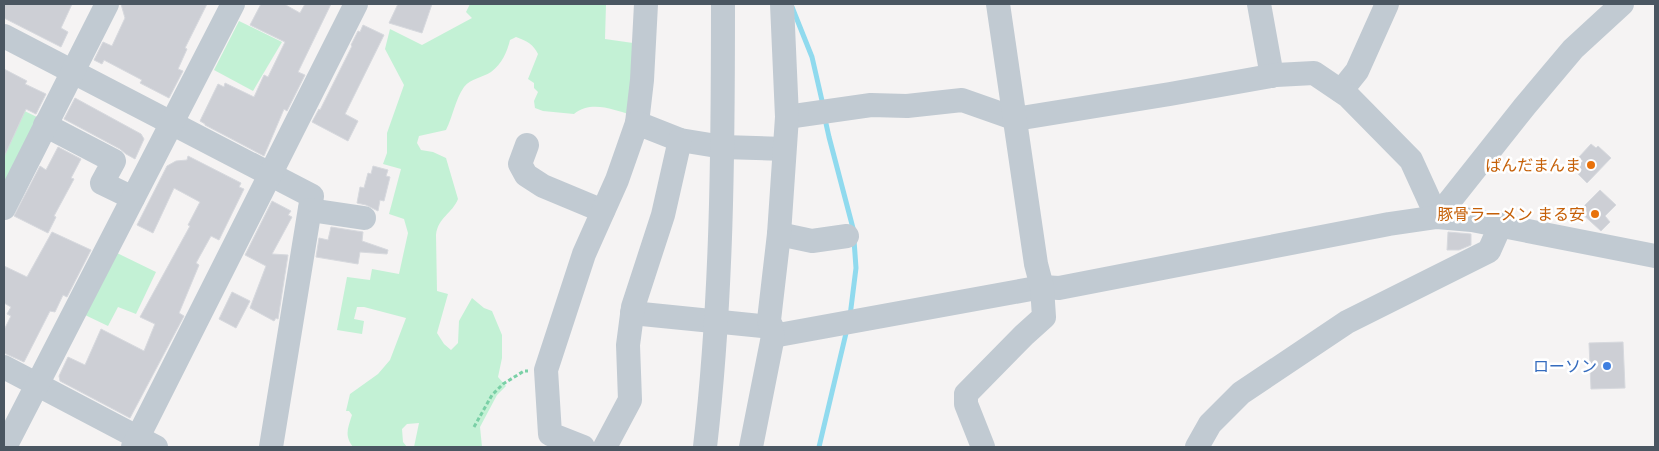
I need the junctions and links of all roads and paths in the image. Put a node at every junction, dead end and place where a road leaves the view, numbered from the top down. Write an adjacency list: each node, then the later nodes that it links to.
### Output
1 (107, 4): 12 (street)
2 (233, 4): 18 (street)
3 (356, 4): 24 (street)
4 (646, 4): 17 (street)
5 (723, 4): 22 (street)
6 (782, 4): 15 (street)
7 (998, 4): 16 (street)
8 (1259, 4): 13 (street)
9 (1386, 4): 14 (street)
10 (1622, 4): 29 (street)
11 (4, 36): 12 (street)
12 (72, 72): 18 (street); 19 (street)
13 (1272, 76): 14 (street); 16 (street)
14 (1341, 91): 29 (street)
15 (787, 117): 16 (street); 23 (street)
16 (1016, 119): 35 (street)
17 (637, 123): 20 (street); 28 (street)
18 (172, 124): 24 (street); 25 (street)
19 (45, 125): 25 (street); 26 (street)
20 (680, 140): 22 (street); 36 (street)
21 (527, 145): 28 (street)
22 (723, 146): 23 (street); 37 (street)
23 (784, 149): 32 (street)
24 (270, 176): 27 (street); 43 (street)
25 (132, 198): 41 (street)
26 (4, 208)
27 (310, 210): 30 (street); 45 (street)
28 (603, 211): 40 (street)
29 (1437, 217): 31 (street); 35 (street)
30 (364, 218)
31 (1501, 224): 34 (street); 51 (street)
32 (779, 234): 33 (street); 38 (street)
33 (846, 236)
34 (1655, 256)
35 (1042, 287): 38 (street); 50 (street)
36 (632, 313): 37 (street); 47 (street)
37 (717, 322): 38 (street); 48 (street)
38 (772, 332): 49 (street)
39 (4, 366): 41 (street)
40 (546, 370): 42 (path); 46 (street)
41 (37, 384): 43 (street); 44 (street)
42 (474, 427)
43 (142, 444)
44 (6, 447)
45 (271, 447)
46 (583, 447)
47 (605, 447)
48 (705, 447)
49 (751, 447)
50 (982, 447)
51 (1197, 447)

